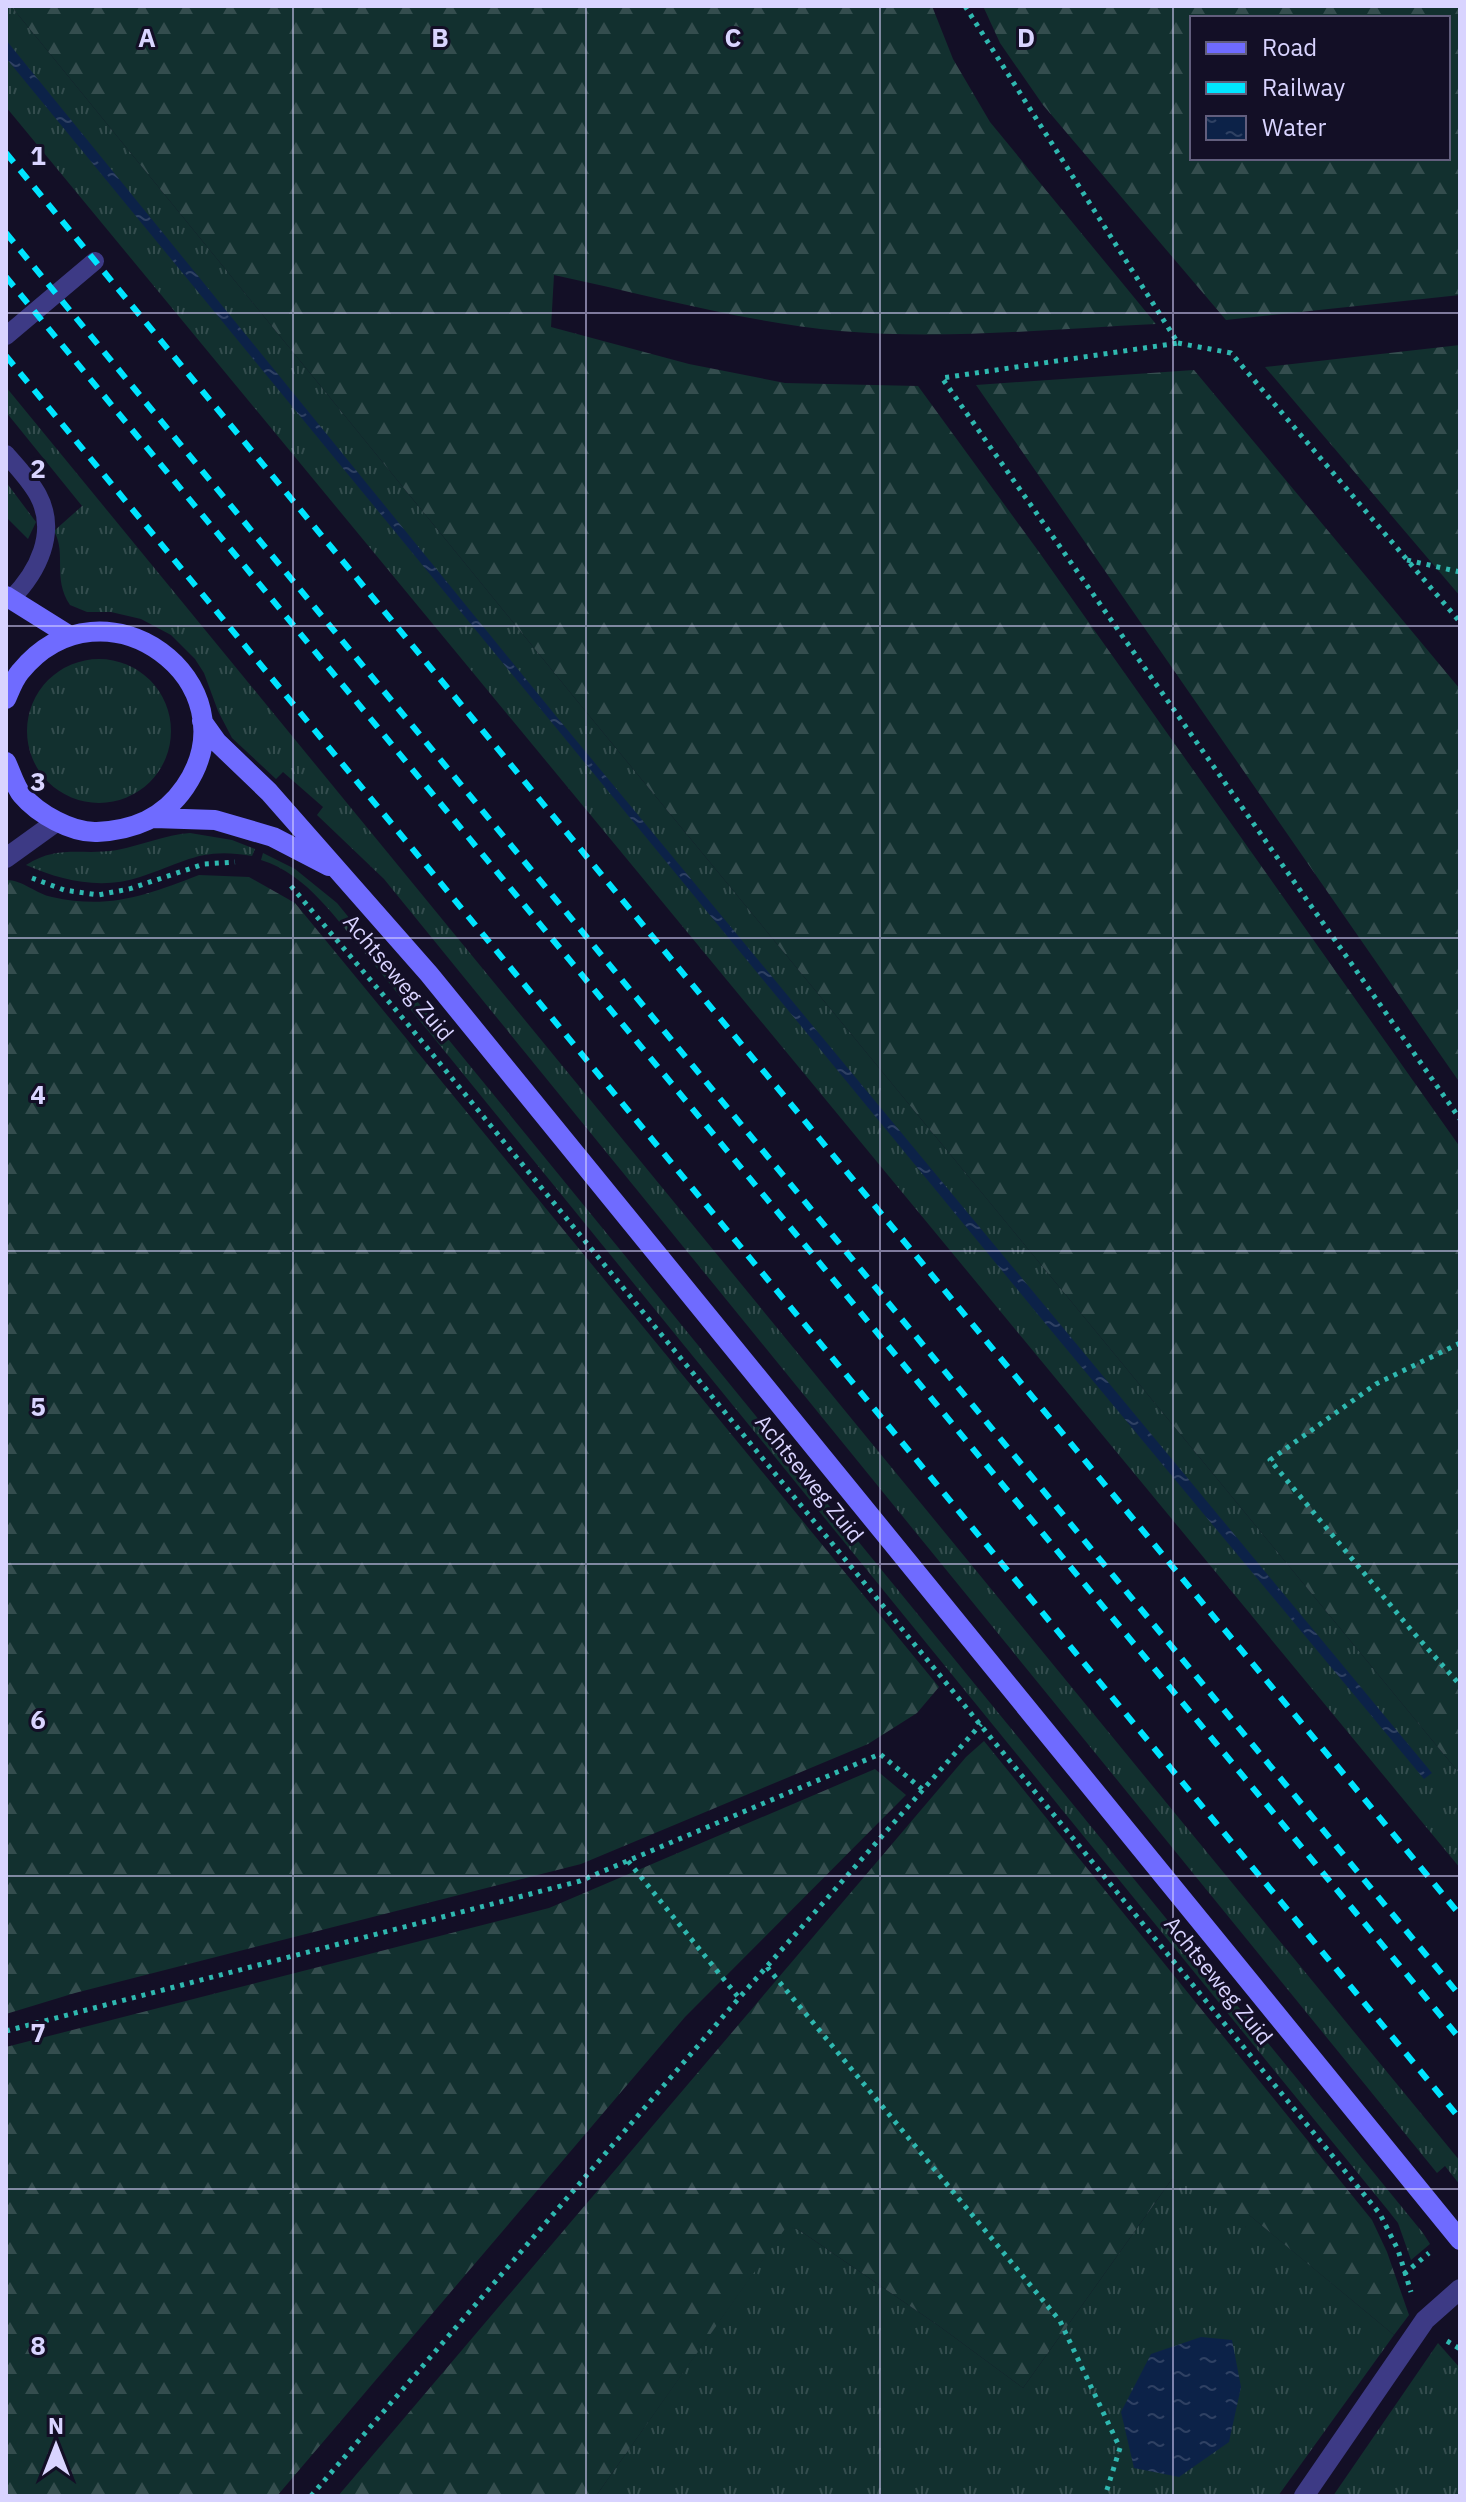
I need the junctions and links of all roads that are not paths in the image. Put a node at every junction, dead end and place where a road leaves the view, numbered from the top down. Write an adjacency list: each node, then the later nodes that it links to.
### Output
1 (95, 261): 2 (lane)
2 (6, 336)
3 (6, 454): 4 (lane)
4 (8, 598): 5 (street)
5 (70, 636): 6 (street); 7 (street)
6 (6, 699)
7 (202, 721): 9 (street); 12 (street, Achtseweg Zuid)
8 (6, 762): 10 (street)
9 (154, 818): 10 (street); 12 (street, Achtseweg Zuid)
10 (56, 822): 11 (street)
11 (6, 858)
12 (341, 872): 13 (street, Achtseweg Zuid)
13 (1460, 2240)
14 (1460, 2289): 15 (street)
15 (1304, 2496)

